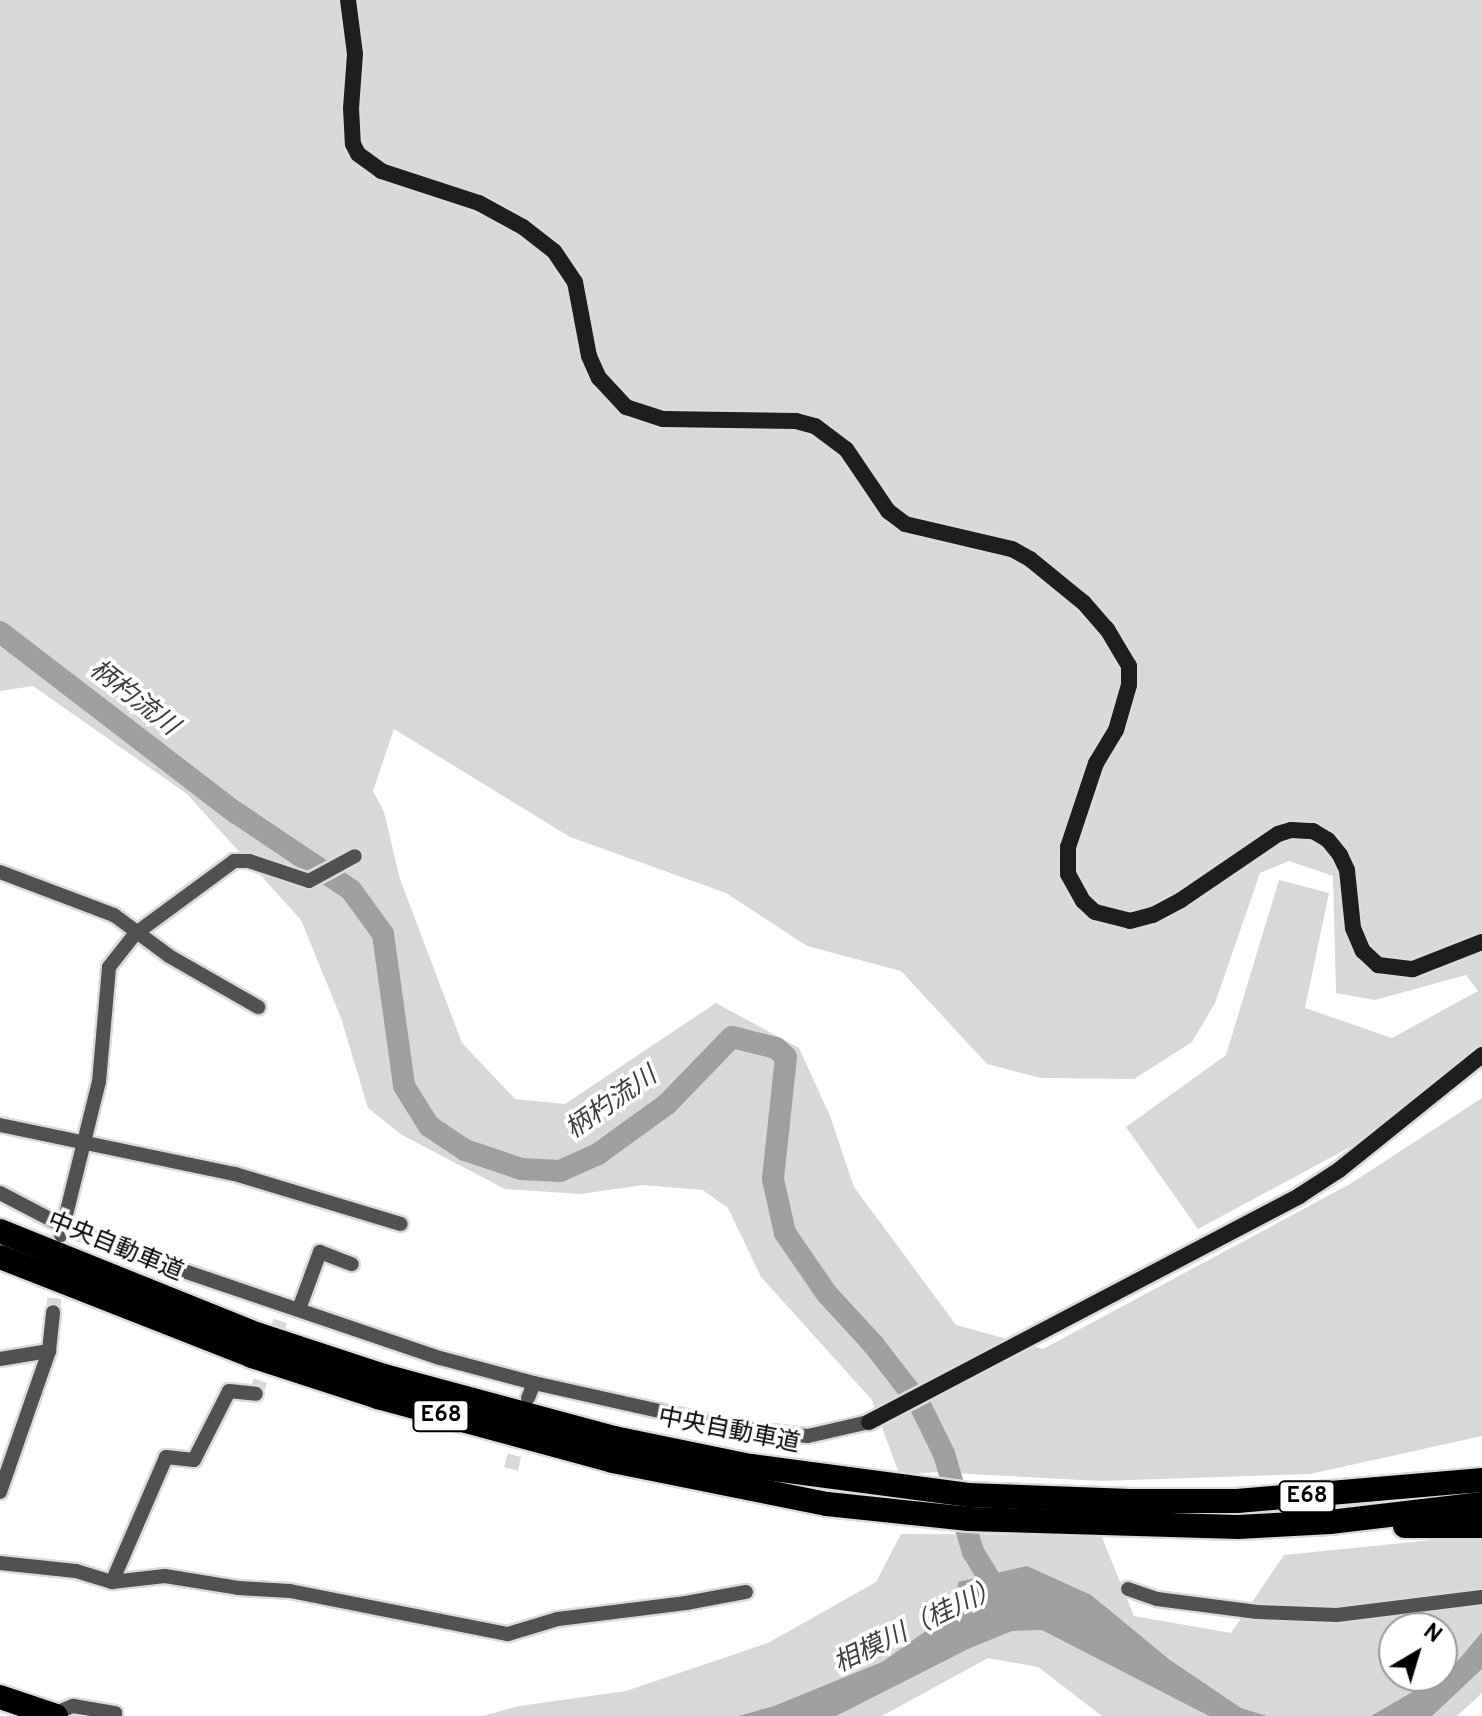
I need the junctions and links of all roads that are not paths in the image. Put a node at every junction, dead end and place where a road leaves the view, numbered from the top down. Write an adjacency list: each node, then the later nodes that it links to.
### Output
1 (348, 0): 5 (street)
2 (355, 856): 4 (street)
3 (0, 872): 4 (street)
4 (135, 934): 6 (street); 9 (street)
5 (1482, 942)
6 (258, 1007)
7 (1482, 1055): 23 (street)
8 (0, 1125): 9 (street)
9 (87, 1141): 11 (street); 12 (street)
10 (0, 1193): 12 (street)
11 (401, 1224)
12 (62, 1230): 16 (street)
13 (0, 1231): 27 (highway, 中央自動車道 / E68)
14 (0, 1257): 27 (highway, 中央自動車道 / E68)
15 (352, 1264): 16 (street)
16 (289, 1309): 20 (street)
17 (53, 1312): 18 (street)
18 (49, 1351): 19 (street); 25 (street)
19 (0, 1359)
20 (534, 1383): 22 (street); 23 (street)
21 (256, 1394): 31 (street)
22 (528, 1398)
23 (869, 1422)
24 (1482, 1480): 27 (highway, 中央自動車道 / E68)
25 (0, 1492)
26 (1482, 1504): 28 (highway, 中央自動車道 / E68)
27 (1132, 1513): 28 (highway, 中央自動車道 / E68)
28 (1330, 1522): 29 (highway)
29 (1482, 1526)
30 (0, 1563): 31 (street)
31 (112, 1582): 33 (street)
32 (1128, 1589): 34 (street)
33 (746, 1592)
34 (1482, 1597)
35 (0, 1697): 37 (highway)
36 (115, 1713): 37 (street)
37 (54, 1715)

